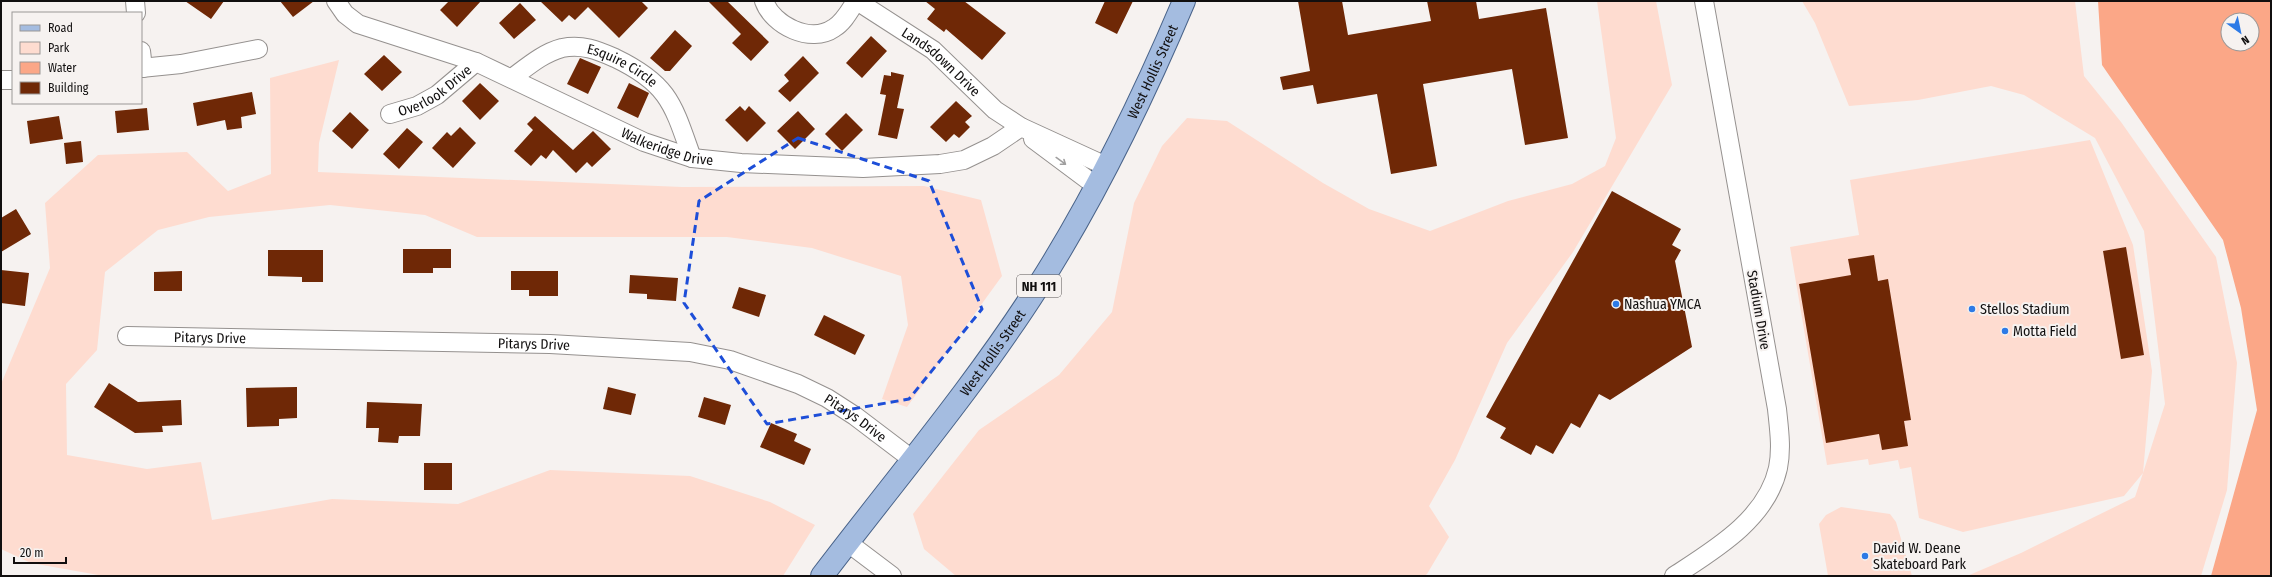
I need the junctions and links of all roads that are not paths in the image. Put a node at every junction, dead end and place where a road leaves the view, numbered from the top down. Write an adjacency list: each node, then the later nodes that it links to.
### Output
1 (135, 1): 7 (street)
2 (336, 1): 10 (street, Walkeridge Drive)
3 (764, 1): 4 (street)
4 (857, 1): 15 (street, Landsdown Drive)
5 (1184, 1): 17 (main road, West Hollis Street / NH 111)
6 (1704, 1): 24 (street, Stadium Drive)
7 (136, 12)
8 (258, 49): 9 (street)
9 (142, 62)
10 (476, 62): 11 (street, Walkeridge Drive); 14 (street, Overlook Drive)
11 (512, 78): 16 (street, Walkeridge Drive); 16 (street, Esquire Circle)
12 (1, 80): 13 (street)
13 (12, 80)
14 (390, 114)
15 (1021, 127): 16 (street, Walkeridge Drive); 17 (street, Landsdown Drive); 18 (street, Landsdown Drive, one-way to 18)
16 (692, 158)
17 (1106, 166): 18 (main road, West Hollis Street / NH 111)
18 (1096, 186): 20 (main road, West Hollis Street / NH 111)
19 (127, 336): 20 (street, Pitarys Drive)
20 (913, 460): 21 (main road, West Hollis Street / NH 111)
21 (848, 542): 22 (main road, West Hollis Street / NH 111); 23 (street)
22 (822, 576)
23 (892, 576)
24 (1674, 576)

